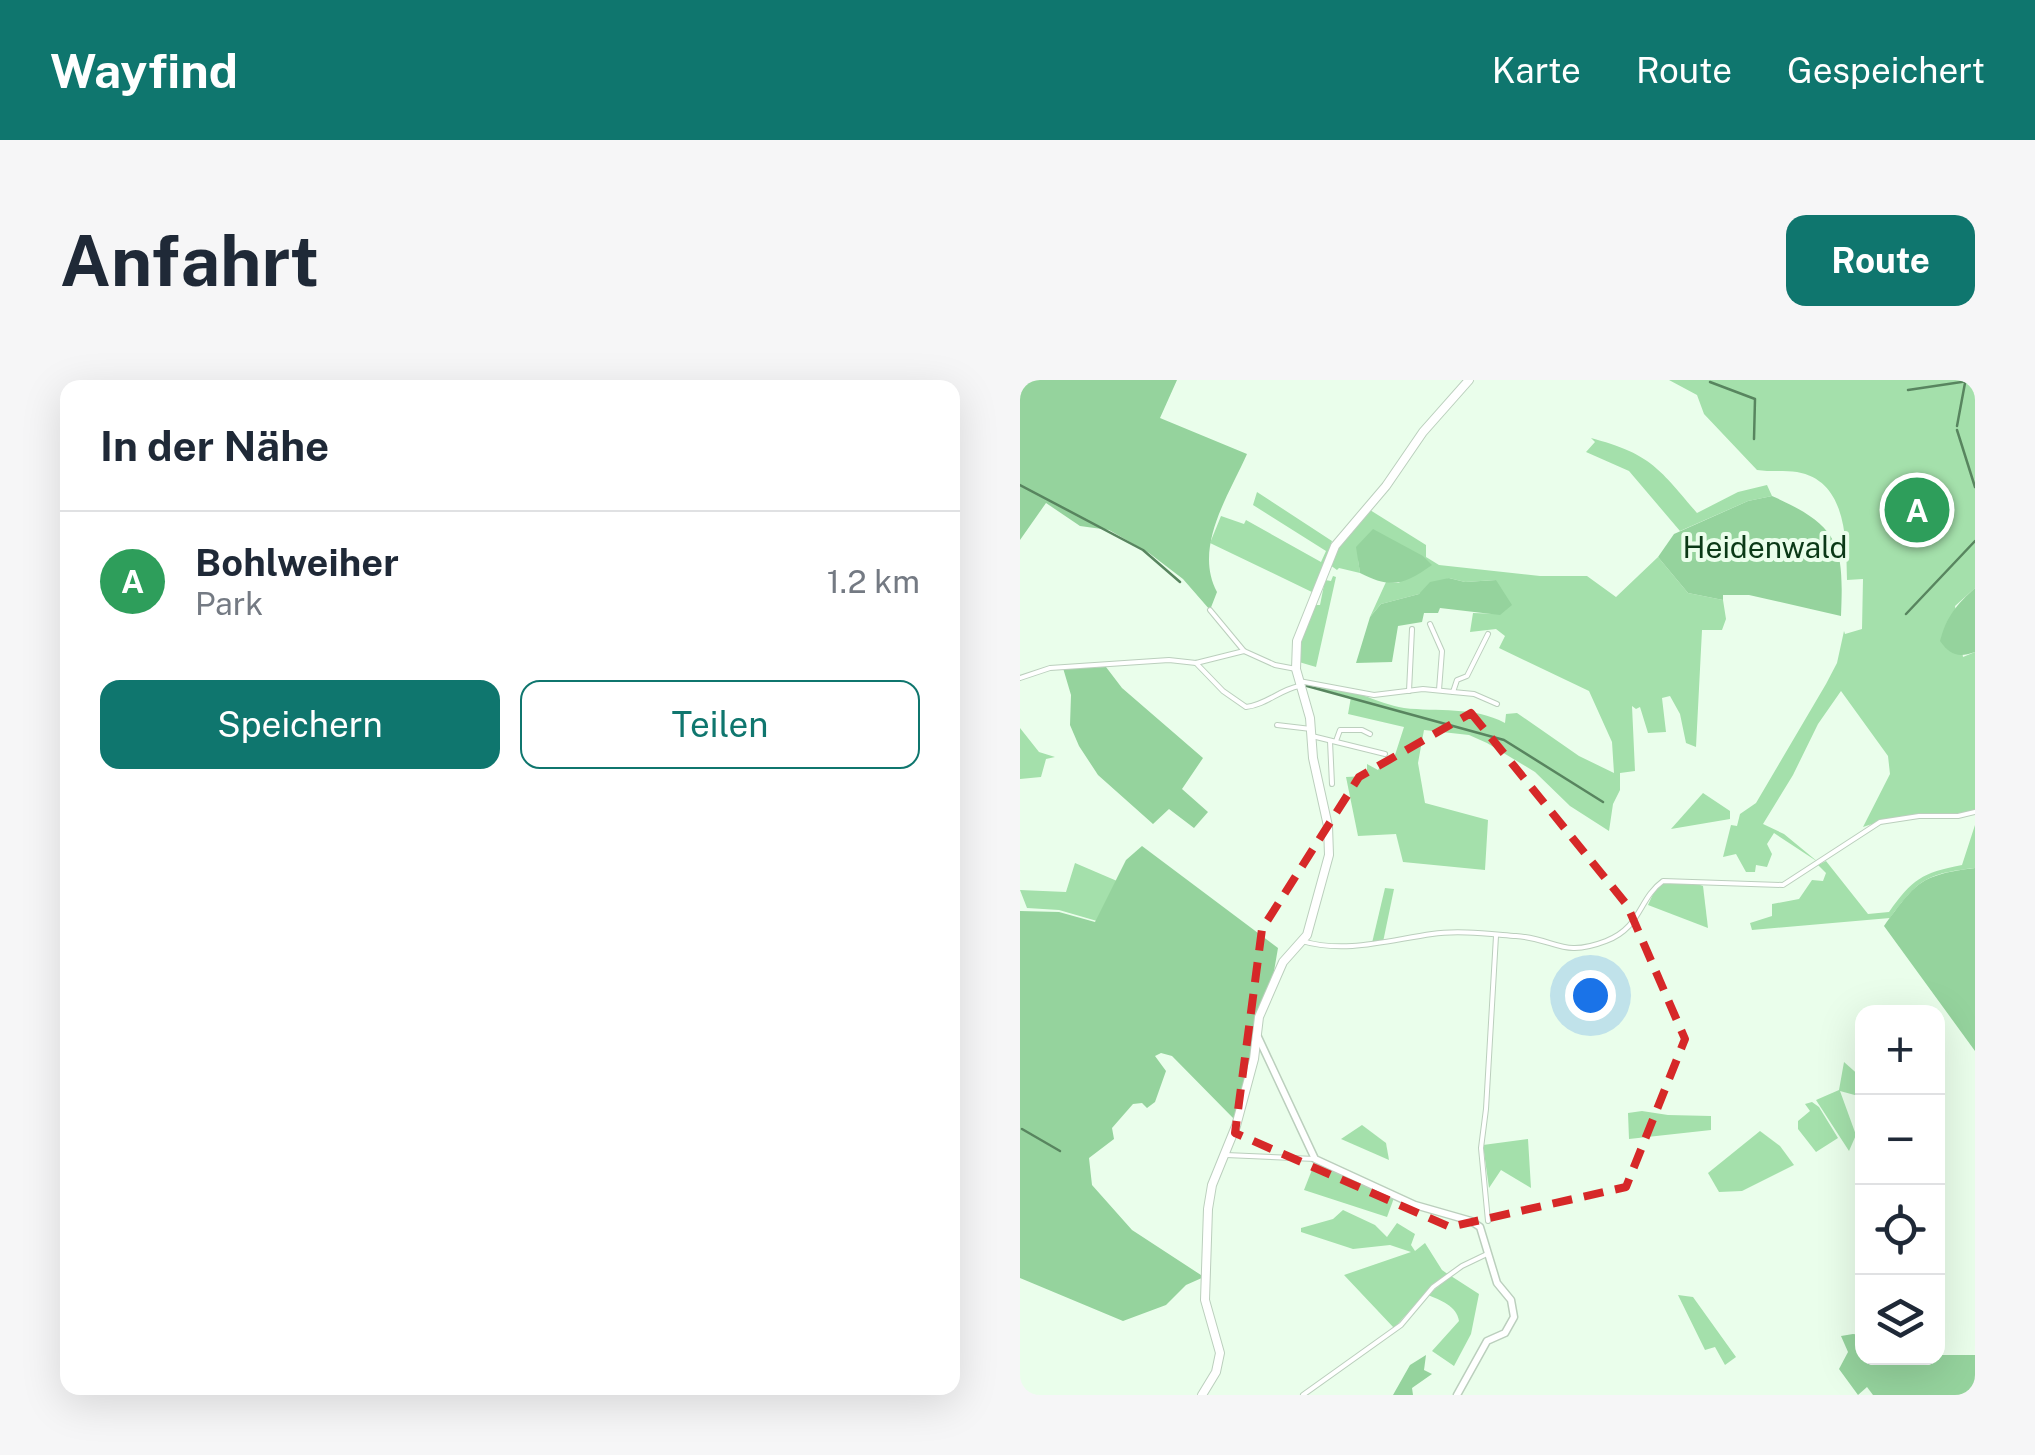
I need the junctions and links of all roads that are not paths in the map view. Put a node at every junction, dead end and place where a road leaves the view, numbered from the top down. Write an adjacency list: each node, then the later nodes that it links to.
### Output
1 (1469, 380): 8 (main road)
2 (1210, 610): 6 (street)
3 (1430, 624): 11 (street)
4 (1412, 629): 12 (street)
5 (1488, 634): 13 (street)
6 (1244, 651): 7 (street); 8 (street)
7 (1196, 663): 9 (street); 10 (street)
8 (1296, 669): 10 (main road)
9 (1020, 678)
10 (1300, 683): 12 (street); 16 (main road)
11 (1439, 690): 12 (street); 13 (street)
12 (1408, 691)
13 (1453, 692): 14 (street)
14 (1497, 704)
15 (1277, 725): 16 (street)
16 (1311, 732): 18 (street); 23 (main road)
17 (1370, 734): 18 (street)
18 (1333, 741): 19 (street); 20 (street)
19 (1385, 754)
20 (1332, 784)
21 (1975, 812): 22 (street)
22 (1496, 936): 23 (street); 27 (street)
23 (1302, 942): 24 (main road)
24 (1257, 1036): 25 (main road); 26 (street)
25 (1226, 1155): 26 (street); 29 (main road)
26 (1315, 1159): 28 (street)
27 (1488, 1221)
28 (1487, 1254): 30 (street); 31 (street)
29 (1202, 1395)
30 (1302, 1395)
31 (1456, 1395)

